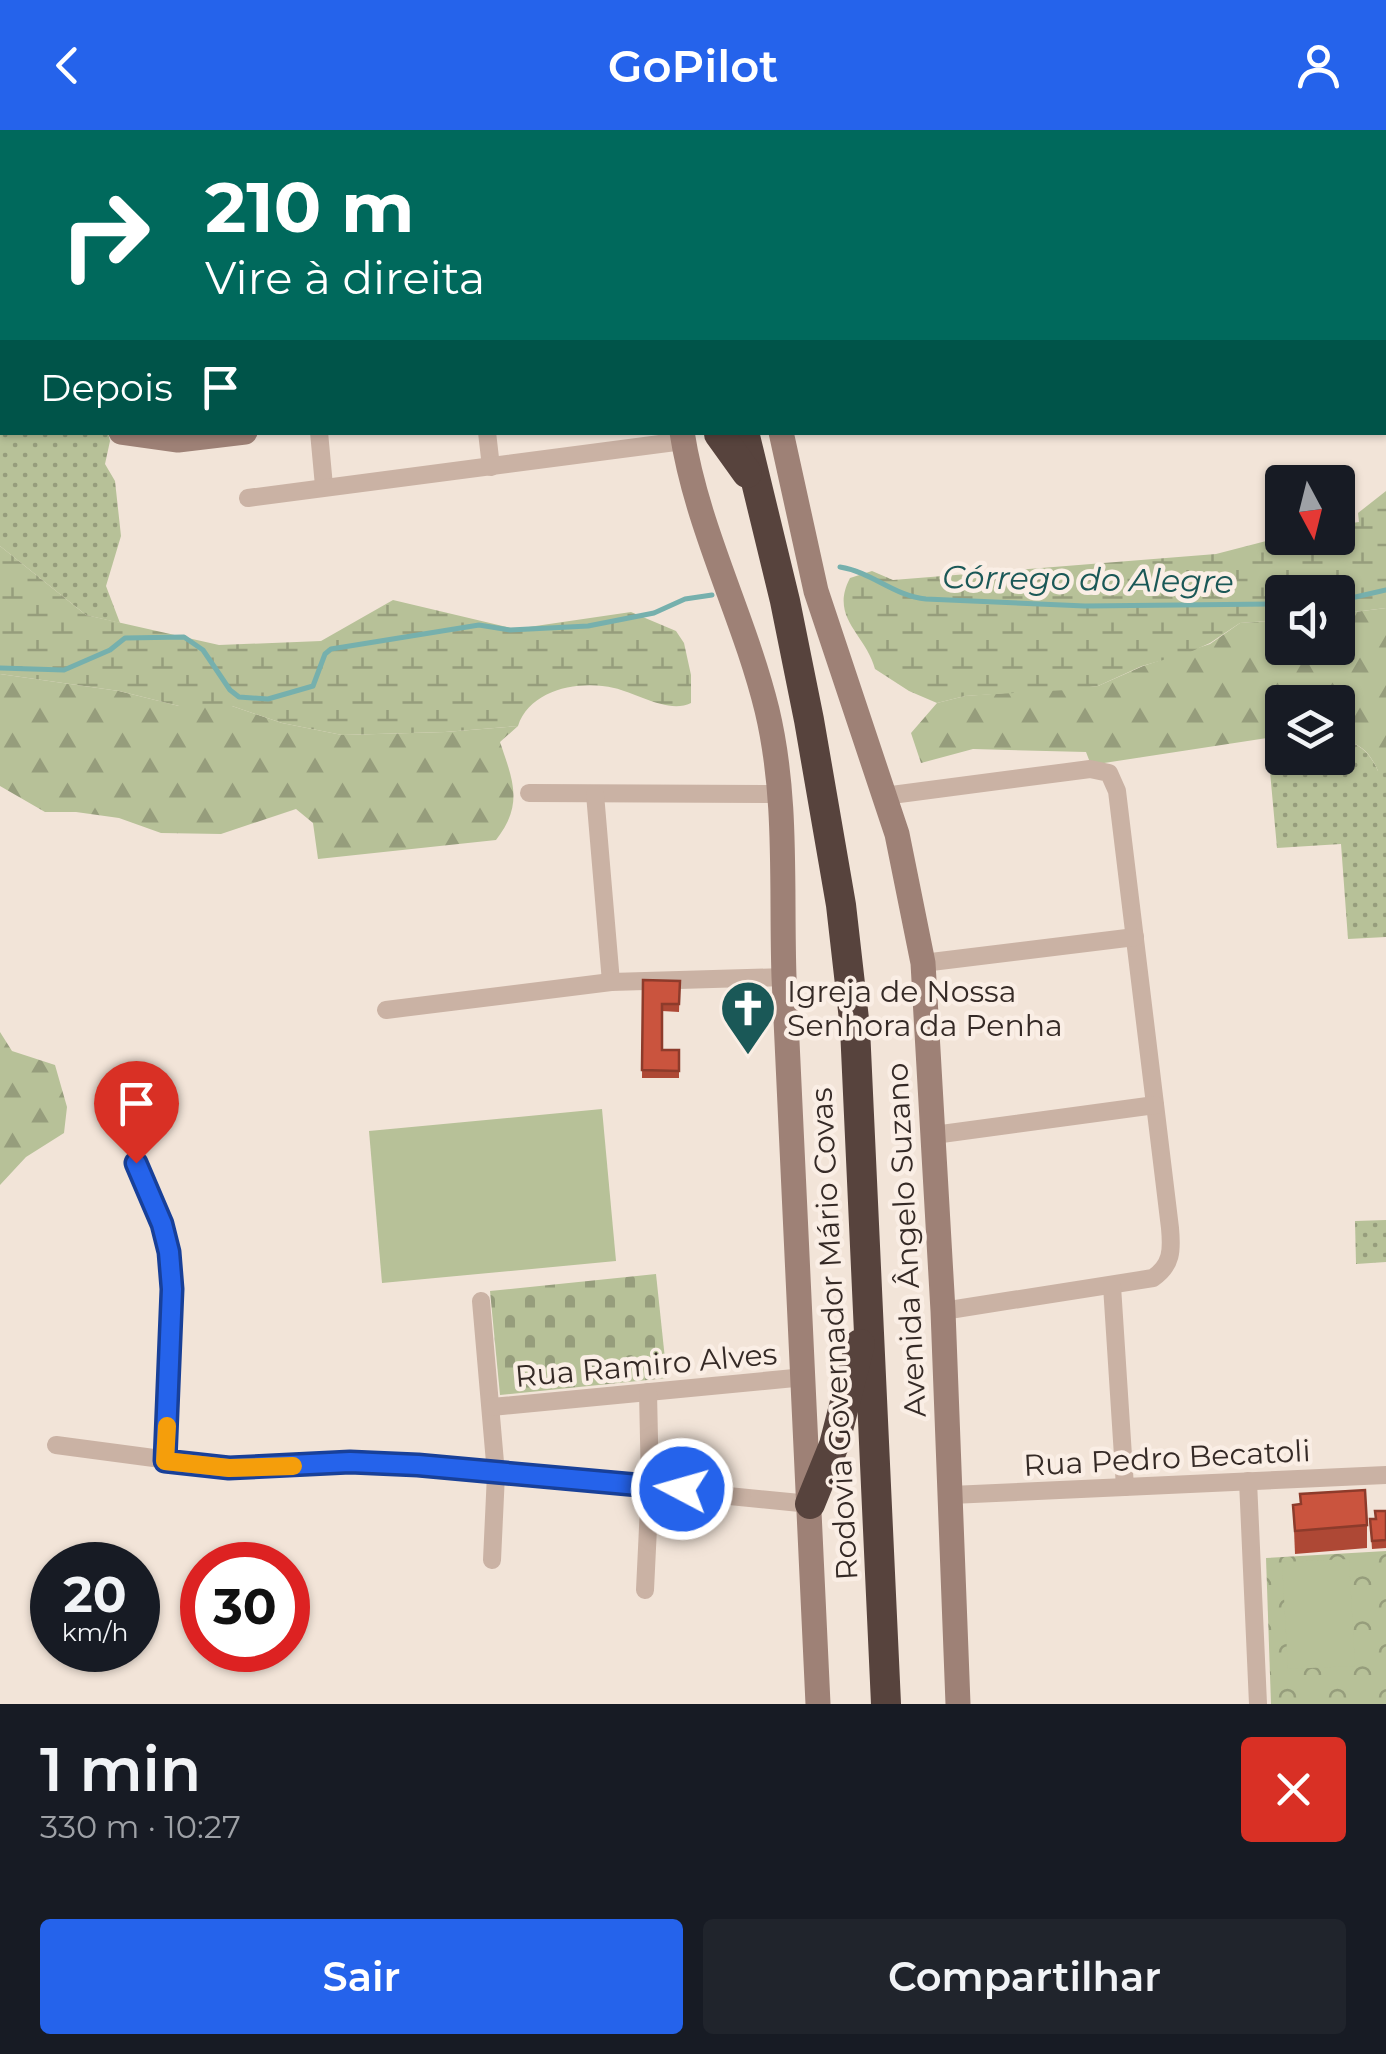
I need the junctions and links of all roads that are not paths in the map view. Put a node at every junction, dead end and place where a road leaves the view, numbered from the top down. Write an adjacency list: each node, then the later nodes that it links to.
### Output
1 (139, 435): 2 (main road)
2 (220, 435)
3 (319, 435): 9 (street)
4 (487, 435): 8 (street)
5 (740, 435): 26 (highway, Rodovia Governador Mário Covas)
6 (783, 435): 14 (main road, Avenida Ângelo Suzano)
7 (682, 437): 8 (street); 13 (main road)
8 (491, 467): 9 (street)
9 (324, 486): 10 (street)
10 (248, 498)
11 (529, 794): 12 (street)
12 (595, 794): 13 (street); 18 (street)
13 (780, 794): 17 (main road)
14 (884, 796): 15 (street); 16 (main road, Avenida Ângelo Suzano)
15 (1135, 937): 16 (street); 20 (street)
16 (924, 964): 21 (main road, Avenida Ângelo Suzano)
17 (784, 977): 18 (street); 27 (main road)
18 (611, 982): 19 (street)
19 (386, 1010)
20 (1154, 1105): 21 (street); 23 (street)
21 (934, 1135): 25 (main road, Avenida Ângelo Suzano)
22 (136, 1163): 31 (street)
23 (1112, 1286): 25 (street); 36 (street)
24 (481, 1301): 29 (street)
25 (943, 1310): 37 (main road, Avenida Ângelo Suzano)
26 (868, 1312): 38 (highway); 42 (highway, Rodovia Governador Mário Covas)
27 (805, 1377): 28 (street, Rua Ramiro Alves); 38 (main road)
28 (648, 1392): 29 (street, Rua Ramiro Alves); 35 (street)
29 (492, 1407): 32 (street)
30 (56, 1445): 31 (street)
31 (165, 1461): 32 (street)
32 (496, 1474): 35 (street); 39 (street)
33 (1386, 1475): 34 (street, Rua Pedro Becatoli)
34 (1248, 1481): 36 (street, Rua Pedro Becatoli); 44 (street)
35 (650, 1486): 38 (street); 40 (street)
36 (1125, 1487): 37 (street, Rua Pedro Becatoli)
37 (950, 1496): 43 (main road, Avenida Ângelo Suzano)
38 (810, 1504): 41 (main road)
39 (492, 1560)
40 (645, 1590)
41 (818, 1704)
42 (886, 1704)
43 (958, 1704)
44 (1258, 1704)

